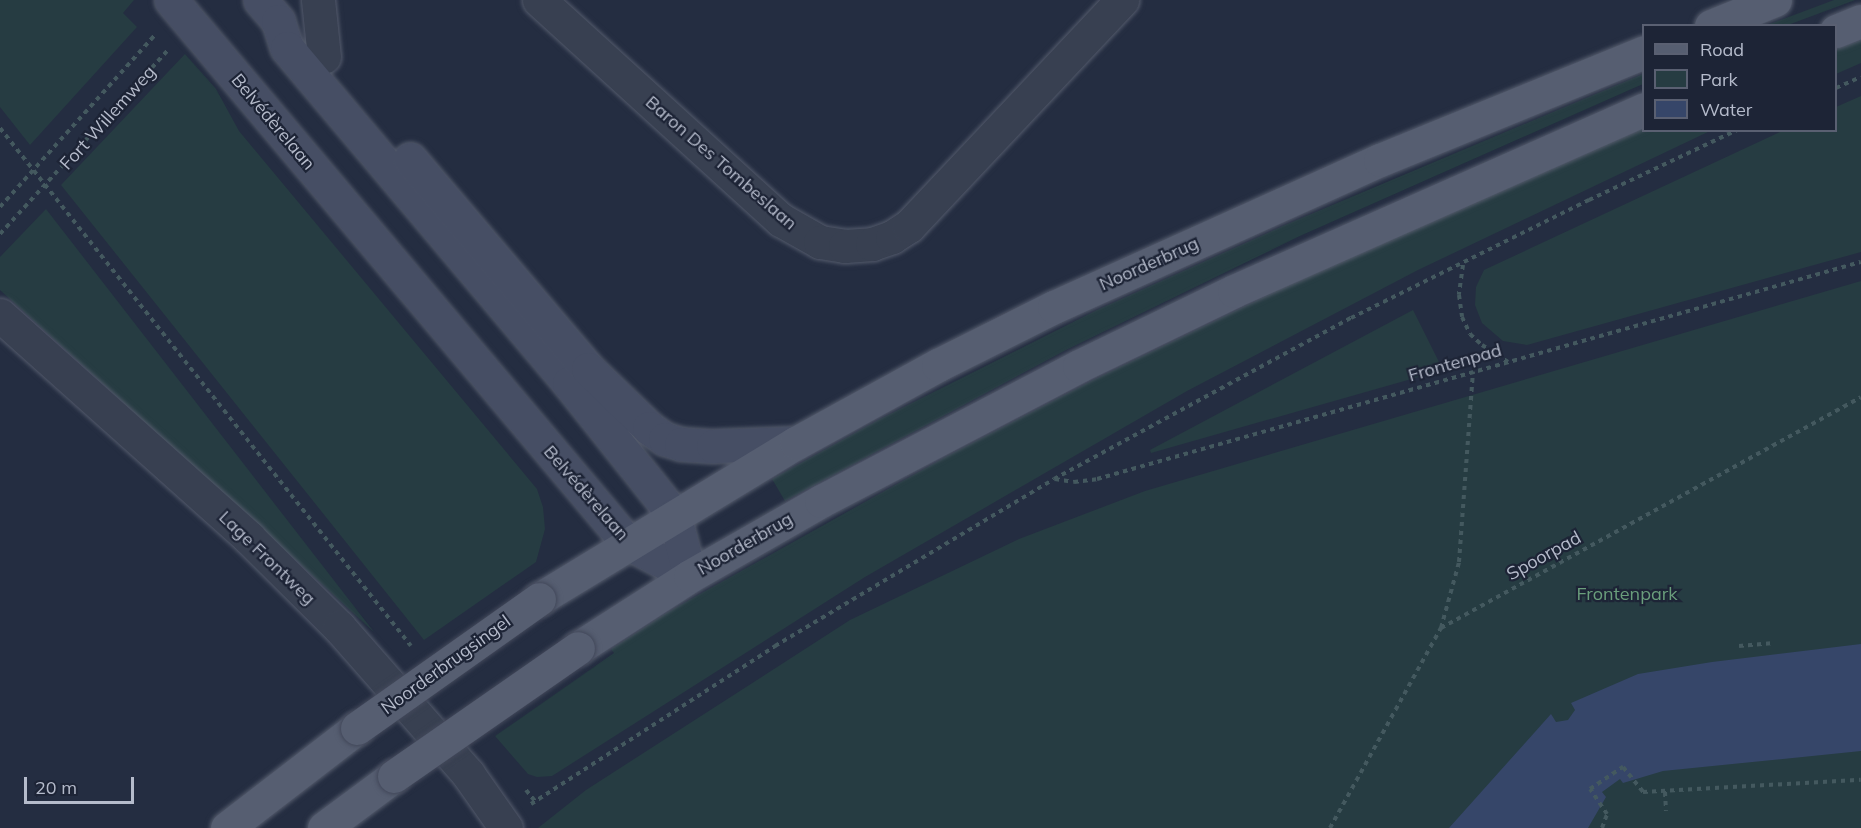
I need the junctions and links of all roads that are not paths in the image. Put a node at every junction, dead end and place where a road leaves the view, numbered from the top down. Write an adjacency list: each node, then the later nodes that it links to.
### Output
1 (318, 0): 11 (street)
2 (539, 0): 3 (street, Baron Des Tombeslaan)
3 (1122, 0)
4 (1775, 0): 8 (main road)
5 (181, 11): 16 (main road, Belvédèrelaan)
6 (269, 11): 11 (main road); 15 (main road)
7 (1861, 21): 9 (main road)
8 (1716, 24)
9 (1837, 31)
10 (1642, 53): 14 (main road, Noorderbrug)
11 (324, 57): 14 (main road)
12 (1642, 110): 17 (main road, Noorderbrug)
13 (0, 315): 20 (street, Lage Frontweg)
14 (796, 443): 15 (main road, Noorderbrug)
15 (674, 514): 16 (main road, Noorderbrugsingel); 17 (main road)
16 (628, 543): 17 (main road, Belvédèrelaan); 18 (main road, Noorderbrugsingel, bridge)
17 (690, 576): 19 (main road, bridge)
18 (227, 828)
19 (324, 828)
20 (506, 828)

